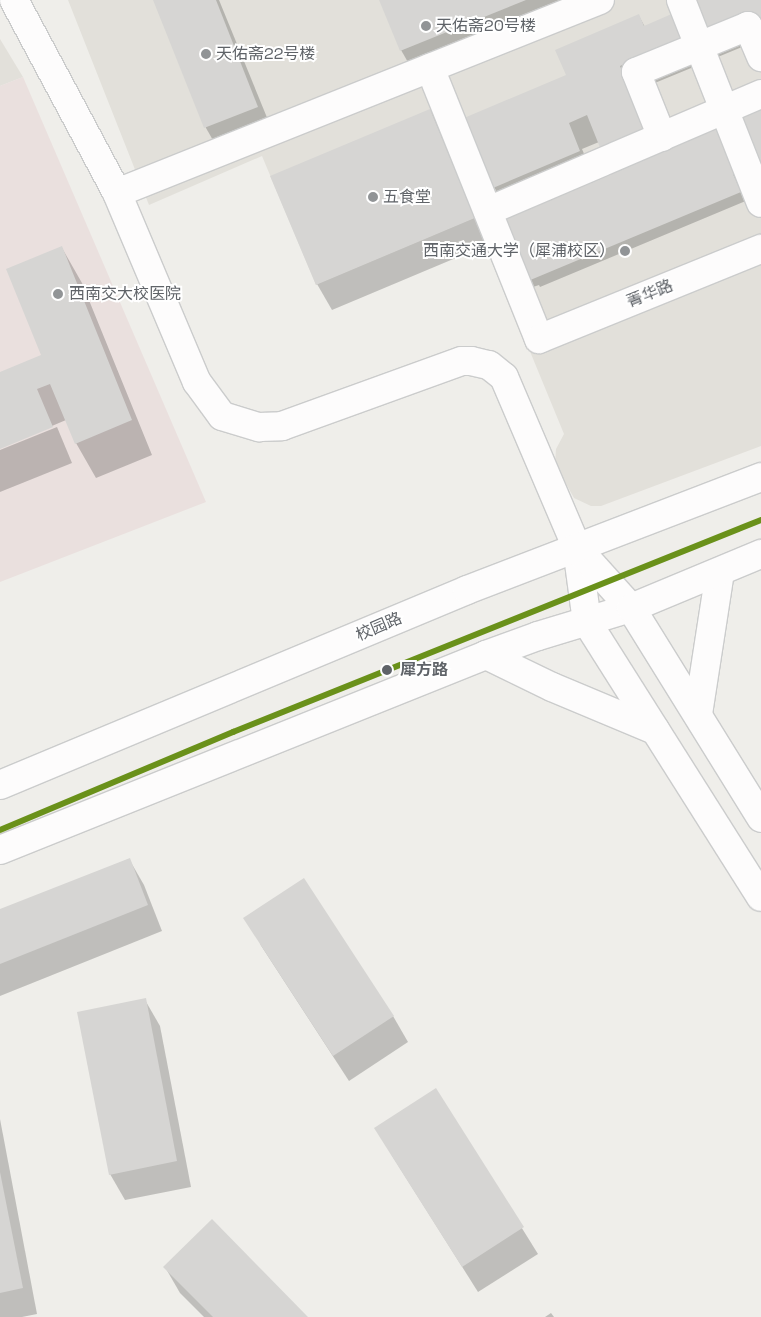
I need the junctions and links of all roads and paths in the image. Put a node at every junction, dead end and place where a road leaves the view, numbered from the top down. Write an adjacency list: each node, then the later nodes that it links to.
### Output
1 (14, 0): 10 (street)
2 (600, 0): 6 (street)
3 (681, 0): 4 (street)
4 (699, 46): 5 (street); 8 (street); 9 (street)
5 (761, 57)
6 (430, 68): 10 (street); 12 (street)
7 (761, 94): 8 (street)
8 (724, 110): 9 (street); 11 (street)
9 (662, 137): 12 (street)
10 (117, 193): 15 (street)
11 (761, 203)
12 (488, 211): 13 (street, 菁华路)
13 (761, 249)
14 (761, 478): 15 (street, 校园路)
15 (577, 548): 18 (street); 19 (street); 23 (street, 校园路)
16 (761, 554): 17 (street)
17 (720, 572): 18 (street); 21 (street)
18 (631, 608): 19 (street); 21 (street)
19 (587, 622): 20 (street); 22 (street)
20 (486, 655): 22 (street); 25 (street)
21 (698, 714): 24 (street)
22 (655, 730): 26 (street)
23 (0, 784)
24 (761, 818)
25 (0, 850)
26 (761, 897)

